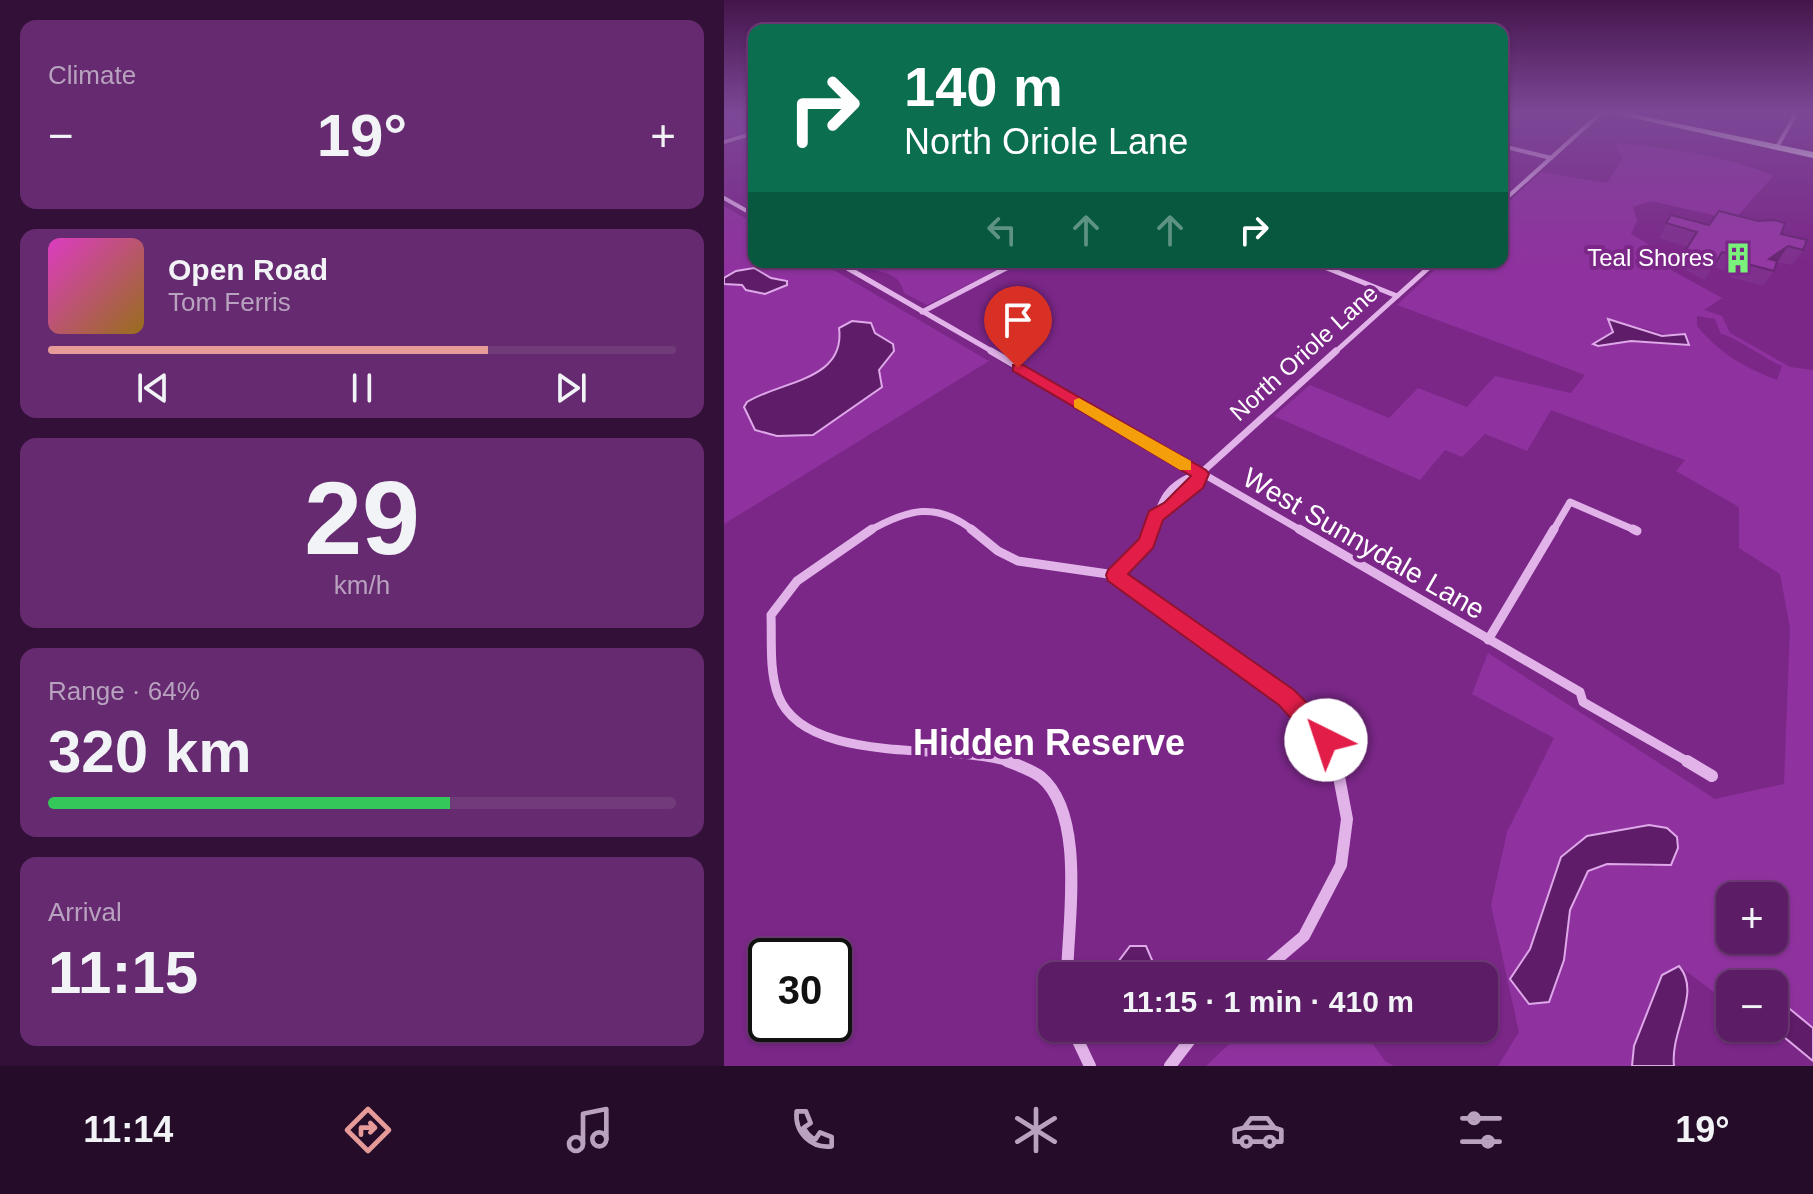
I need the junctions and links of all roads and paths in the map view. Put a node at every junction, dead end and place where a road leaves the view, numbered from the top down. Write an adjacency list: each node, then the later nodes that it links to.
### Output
1 (1547, 162): 2 (street)
2 (1508, 197)
3 (724, 198): 4 (street)
4 (748, 212)
5 (847, 268): 10 (street, West Sunnydale Lane)
6 (1006, 268): 10 (street)
7 (1327, 268): 9 (street)
8 (1428, 268): 9 (street, North Oriole Lane)
9 (1397, 296): 11 (street, North Oriole Lane)
10 (922, 312): 11 (street, West Sunnydale Lane)
11 (1200, 474): 13 (street, North Oriole Lane); 14 (street, West Sunnydale Lane)
12 (1637, 531): 14 (street)
13 (1115, 575): 16 (street); 17 (street)
14 (1488, 640): 15 (street, West Sunnydale Lane)
15 (1712, 776)
16 (1067, 962)
17 (1273, 962)
18 (1079, 1042): 20 (street)
19 (1188, 1042): 21 (street)
20 (1090, 1066)
21 (1170, 1066)

